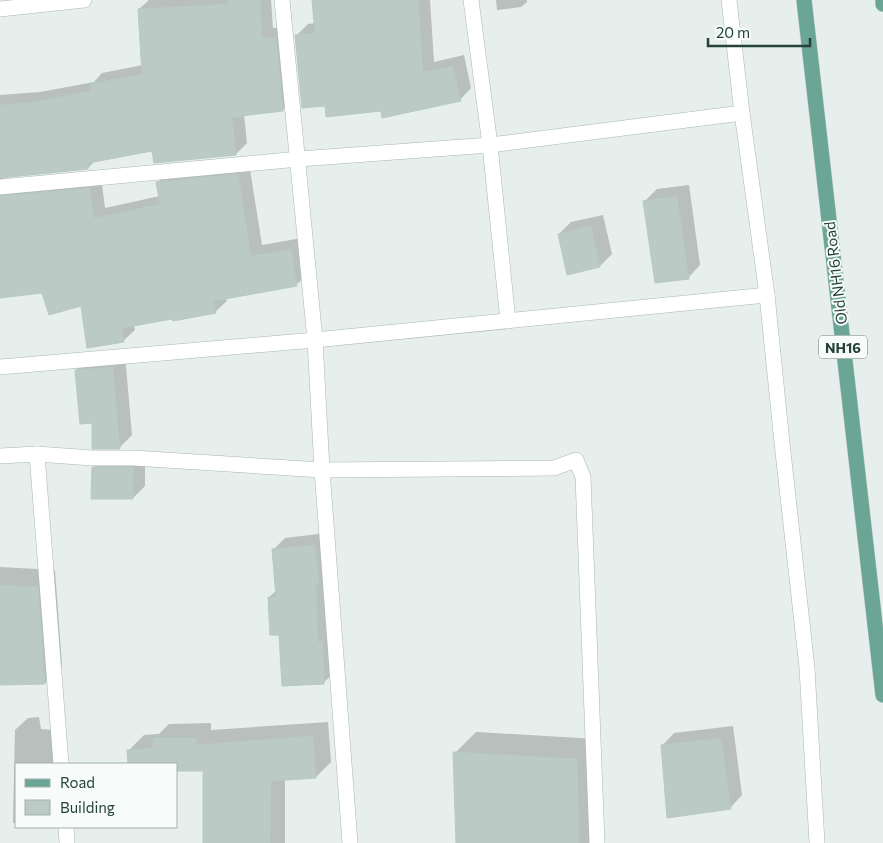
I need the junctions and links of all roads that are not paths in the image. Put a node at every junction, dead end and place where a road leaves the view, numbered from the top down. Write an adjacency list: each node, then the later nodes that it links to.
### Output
1 (84, 0): 8 (street)
2 (282, 0): 11 (street)
3 (471, 0): 10 (street)
4 (728, 0): 9 (street)
5 (804, 0): 20 (main road, Old NH16 Road / NH16)
6 (882, 0): 7 (main road)
7 (883, 4)
8 (0, 10)
9 (742, 113): 10 (street); 13 (street)
10 (490, 145): 11 (street); 14 (street)
11 (299, 159): 12 (street); 15 (street)
12 (0, 187)
13 (768, 294): 14 (street); 26 (street)
14 (508, 321): 15 (street)
15 (316, 340): 16 (street); 19 (street)
16 (0, 368)
17 (37, 454): 18 (street); 19 (street); 21 (street)
18 (0, 456)
19 (322, 470): 24 (street); 25 (street)
20 (883, 695)
21 (61, 763)
22 (66, 828): 23 (street)
23 (67, 843)
24 (350, 843)
25 (597, 843)
26 (817, 843)

